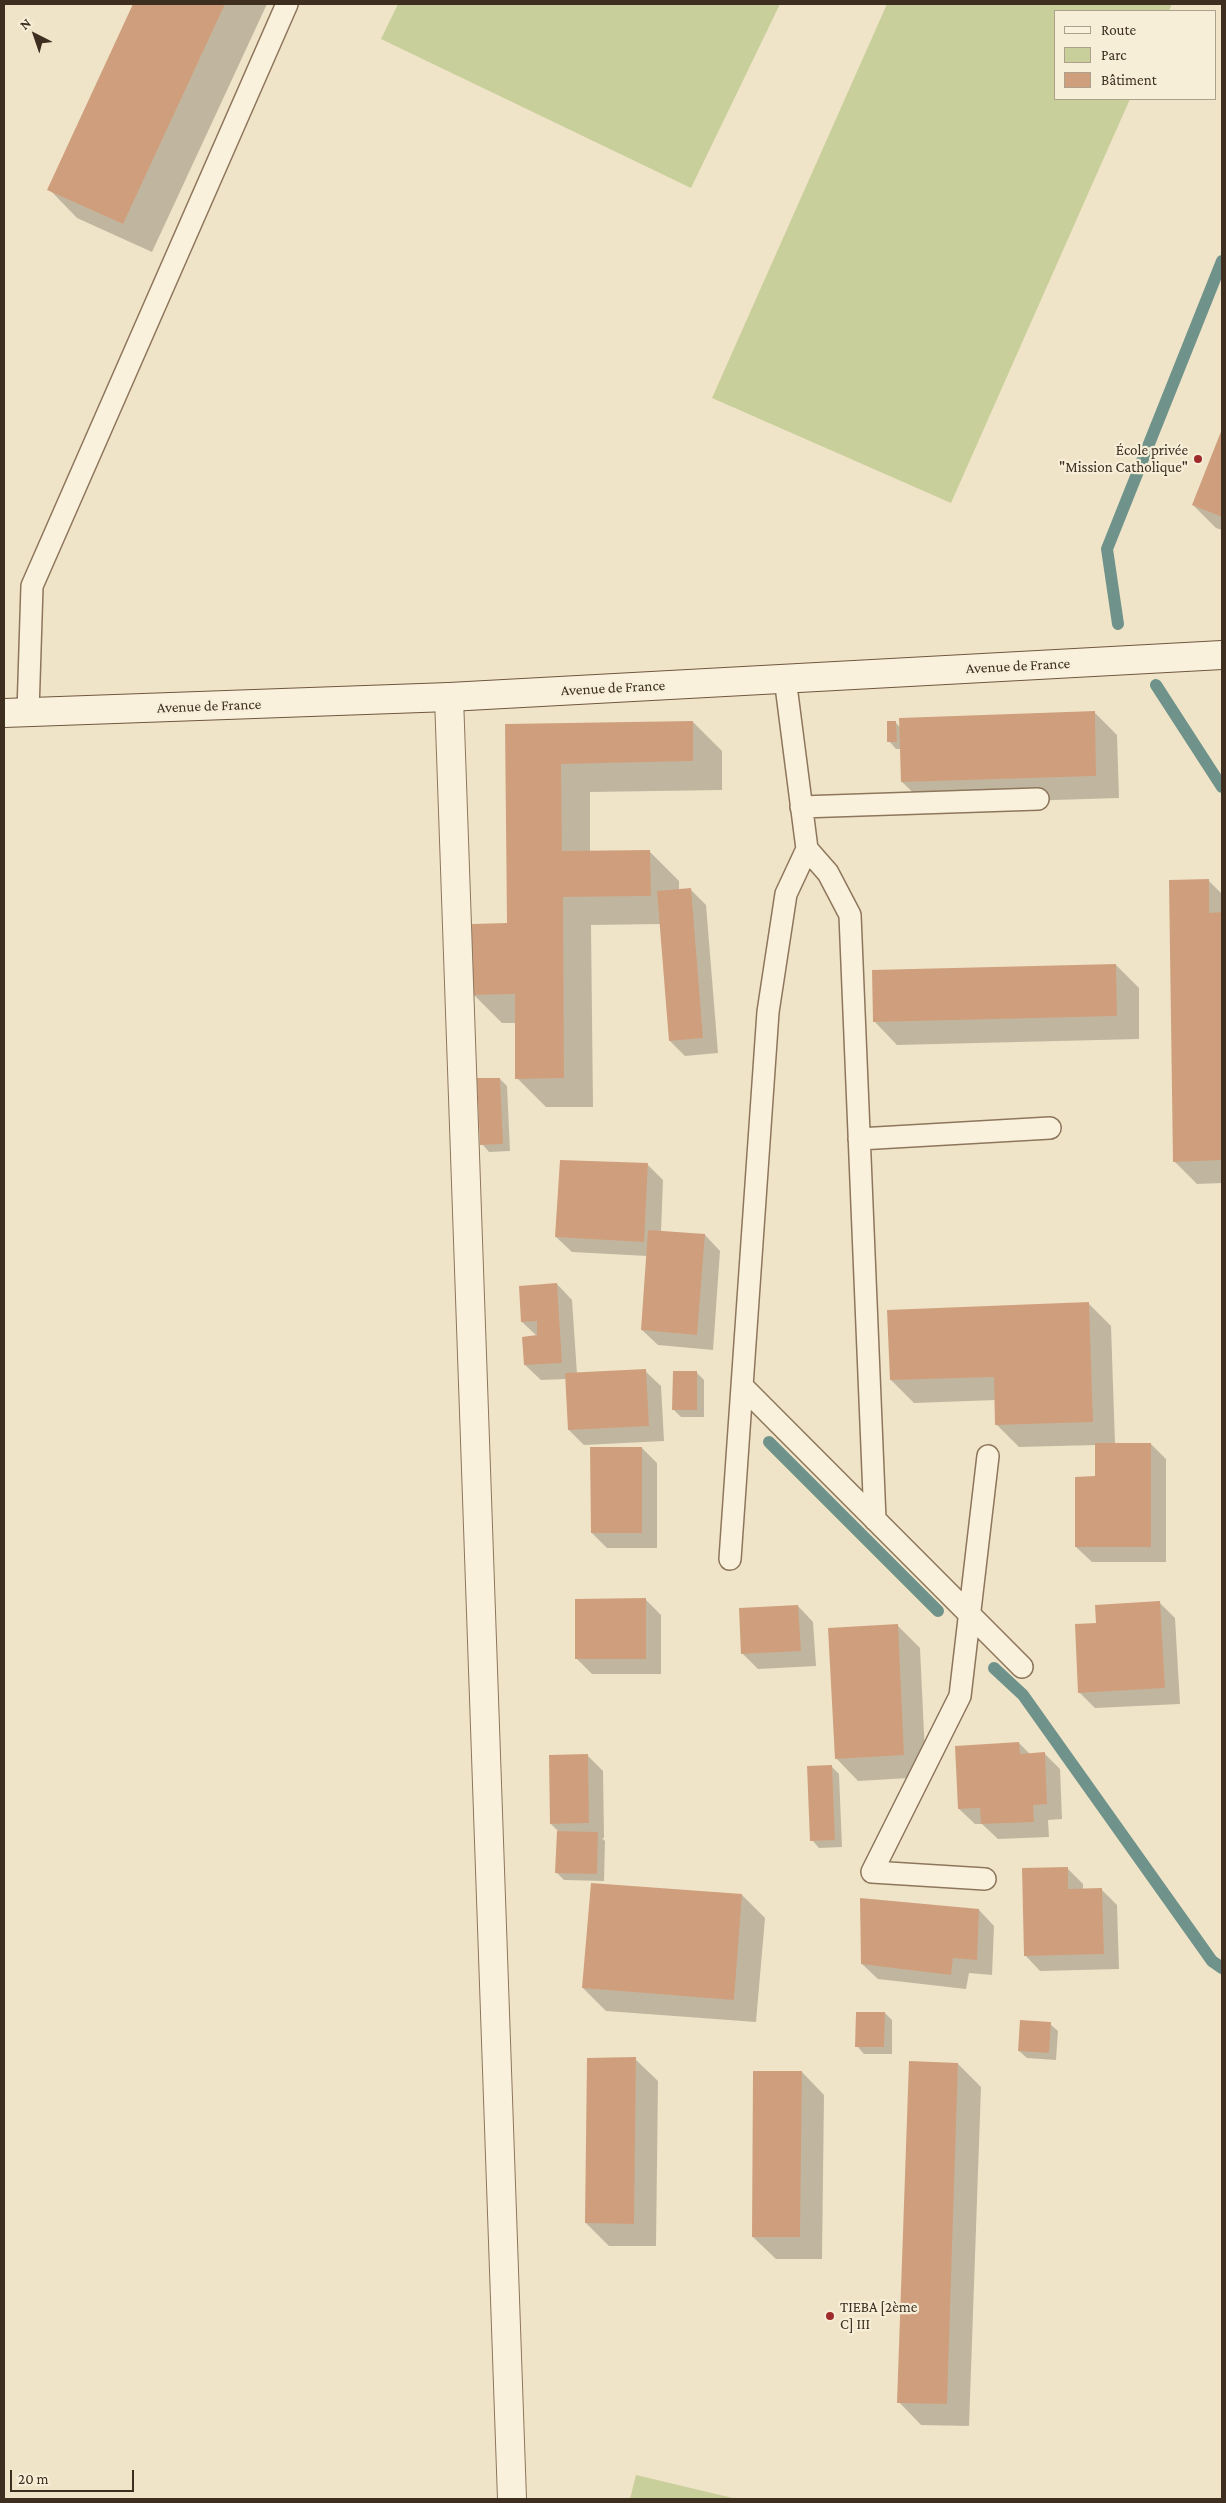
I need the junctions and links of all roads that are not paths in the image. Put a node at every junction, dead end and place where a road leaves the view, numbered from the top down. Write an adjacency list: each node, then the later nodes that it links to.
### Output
1 (287, 4): 5 (lane)
2 (1222, 655): 3 (street, Avenue de France)
3 (785, 678): 4 (street, Avenue de France); 7 (lane)
4 (449, 697): 5 (street, Avenue de France); 18 (street)
5 (16, 713)
6 (1038, 799): 7 (lane)
7 (802, 807): 8 (lane)
8 (807, 849): 10 (lane); 11 (lane)
9 (1050, 1128): 10 (lane)
10 (859, 1139): 13 (lane)
11 (742, 1386): 13 (lane); 14 (lane)
12 (988, 1456): 15 (lane)
13 (875, 1520): 15 (lane)
14 (730, 1559)
15 (969, 1614): 16 (lane); 17 (lane)
16 (1022, 1667)
17 (985, 1879)
18 (512, 2499)

